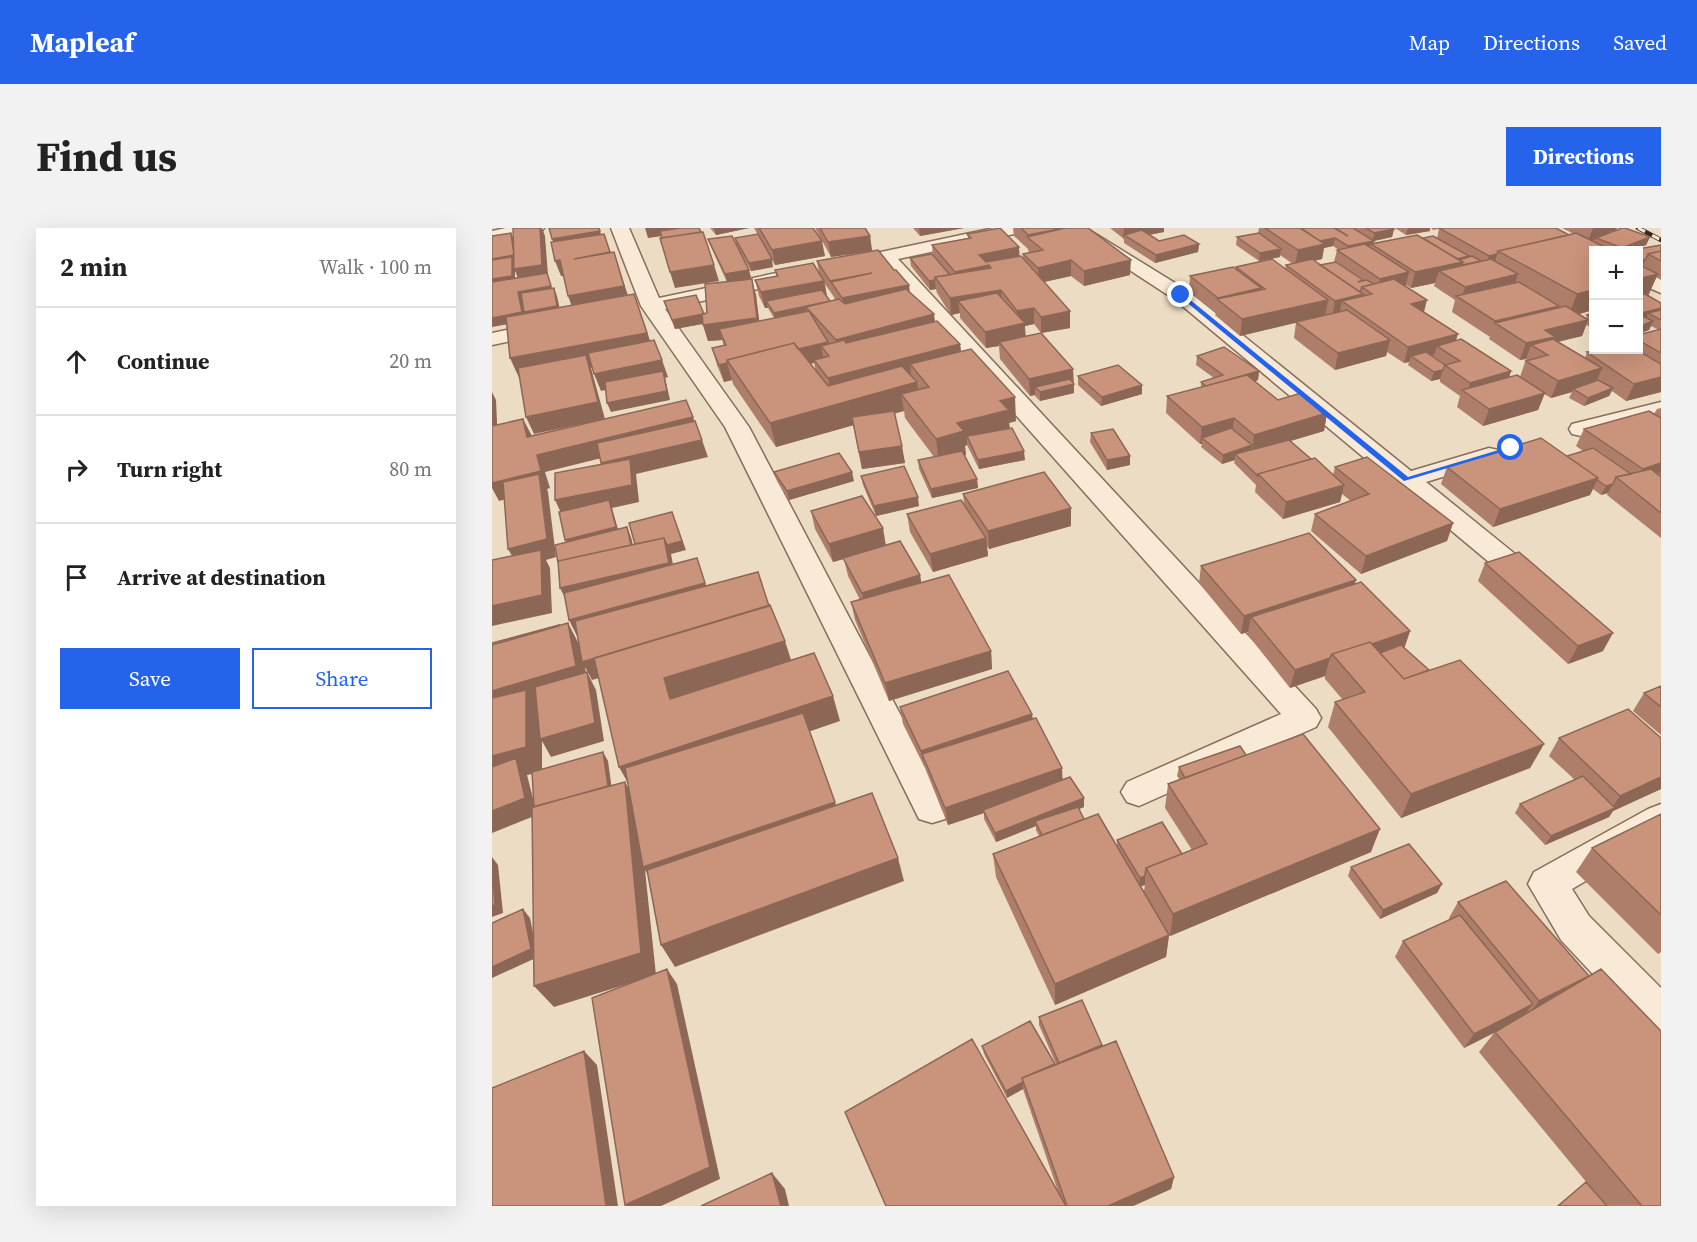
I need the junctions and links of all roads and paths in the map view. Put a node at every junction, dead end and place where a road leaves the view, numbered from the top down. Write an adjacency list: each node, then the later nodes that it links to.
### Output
1 (535, 228): 5 (street)
2 (620, 228): 11 (street)
3 (1019, 228): 6 (street)
4 (1074, 228): 17 (street)
5 (492, 236)
6 (885, 256): 7 (street); 19 (street)
7 (850, 264)
8 (815, 271): 11 (street)
9 (1643, 277): 10 (street)
10 (1661, 286)
11 (641, 308): 20 (street)
12 (572, 323): 13 (street)
13 (492, 339)
14 (1661, 409): 15 (street)
15 (1581, 429)
16 (1511, 448): 17 (street)
17 (1407, 480): 18 (street)
18 (1554, 601)
19 (1139, 792)
20 (932, 809)
21 (1661, 819): 22 (street)
22 (1661, 1017)

